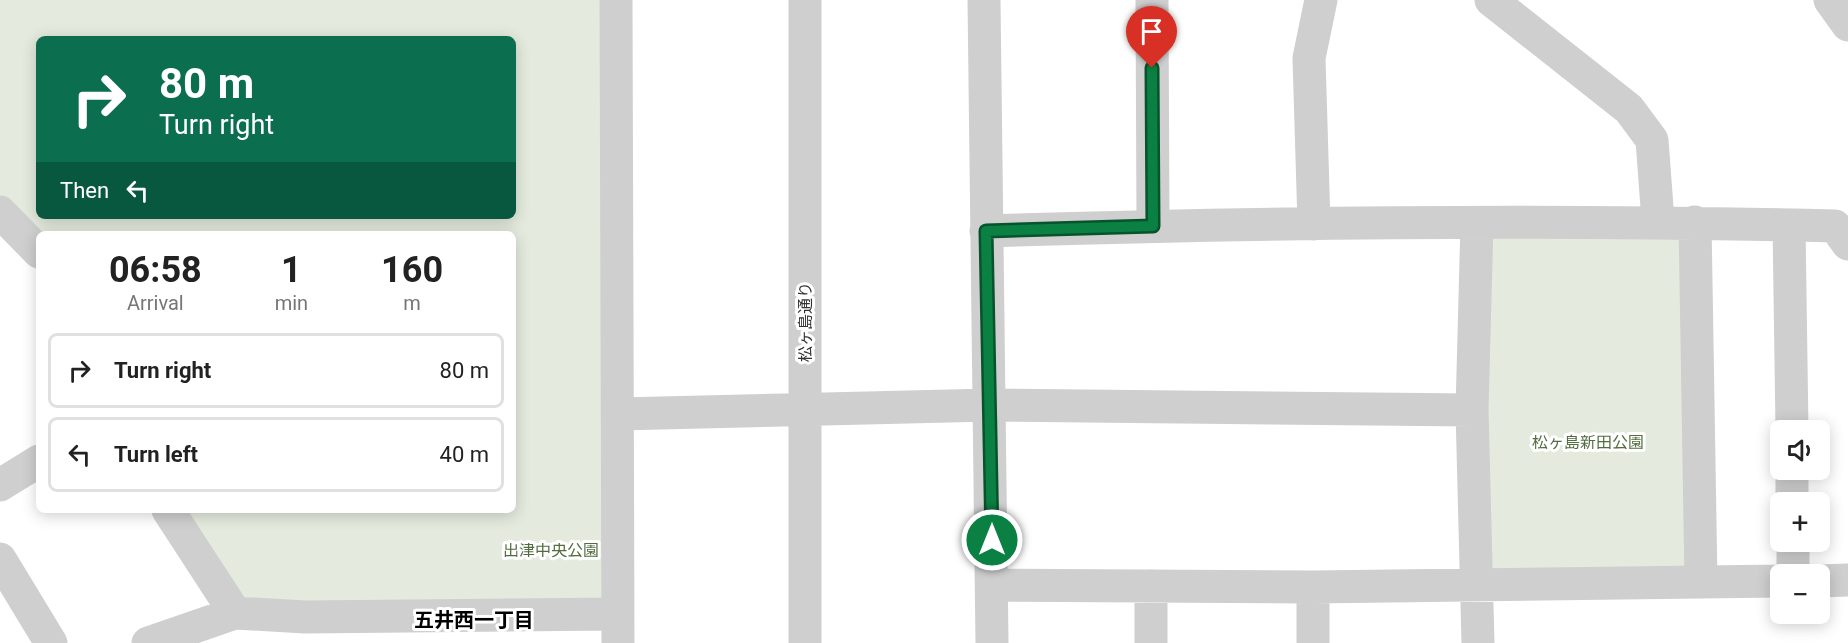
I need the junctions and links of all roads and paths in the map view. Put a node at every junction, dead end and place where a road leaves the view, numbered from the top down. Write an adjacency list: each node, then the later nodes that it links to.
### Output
1 (616, 0): 20 (street)
2 (805, 0): 19 (street, 松ヶ島通り)
3 (984, 0): 14 (street)
4 (1152, 0): 13 (street)
5 (1321, 0): 11 (street)
6 (1510, 6): 8 (street)
7 (0, 212): 16 (street)
8 (1658, 221): 9 (street); 10 (street)
9 (1695, 222): 12 (street); 29 (street)
10 (1477, 223): 11 (street); 18 (street)
11 (1314, 224): 13 (street)
12 (1789, 225): 15 (street); 21 (street)
13 (1153, 226): 14 (street)
14 (986, 231): 17 (street)
15 (1848, 244)
16 (36, 249)
17 (991, 405): 18 (street); 19 (street); 31 (street)
18 (1472, 410): 30 (street)
19 (805, 411): 20 (street); 40 (street, 松ヶ島通り)
20 (619, 414): 35 (street)
21 (1791, 420)
22 (36, 463): 23 (street)
23 (0, 485)
24 (170, 513): 34 (street)
25 (0, 559): 38 (street)
26 (1848, 580): 28 (street)
27 (1770, 581): 29 (street)
28 (1830, 581)
29 (1701, 582): 30 (street)
30 (1478, 584): 33 (street); 44 (street)
31 (992, 585): 32 (street); 41 (street)
32 (1151, 586): 33 (street); 42 (street)
33 (1312, 587): 43 (street)
34 (235, 613): 36 (street); 39 (street)
35 (618, 629): 37 (street)
36 (305, 630): 37 (street)
37 (463, 630)
38 (51, 643)
39 (148, 643)
40 (805, 643)
41 (992, 643)
42 (1151, 643)
43 (1313, 643)
44 (1478, 643)

